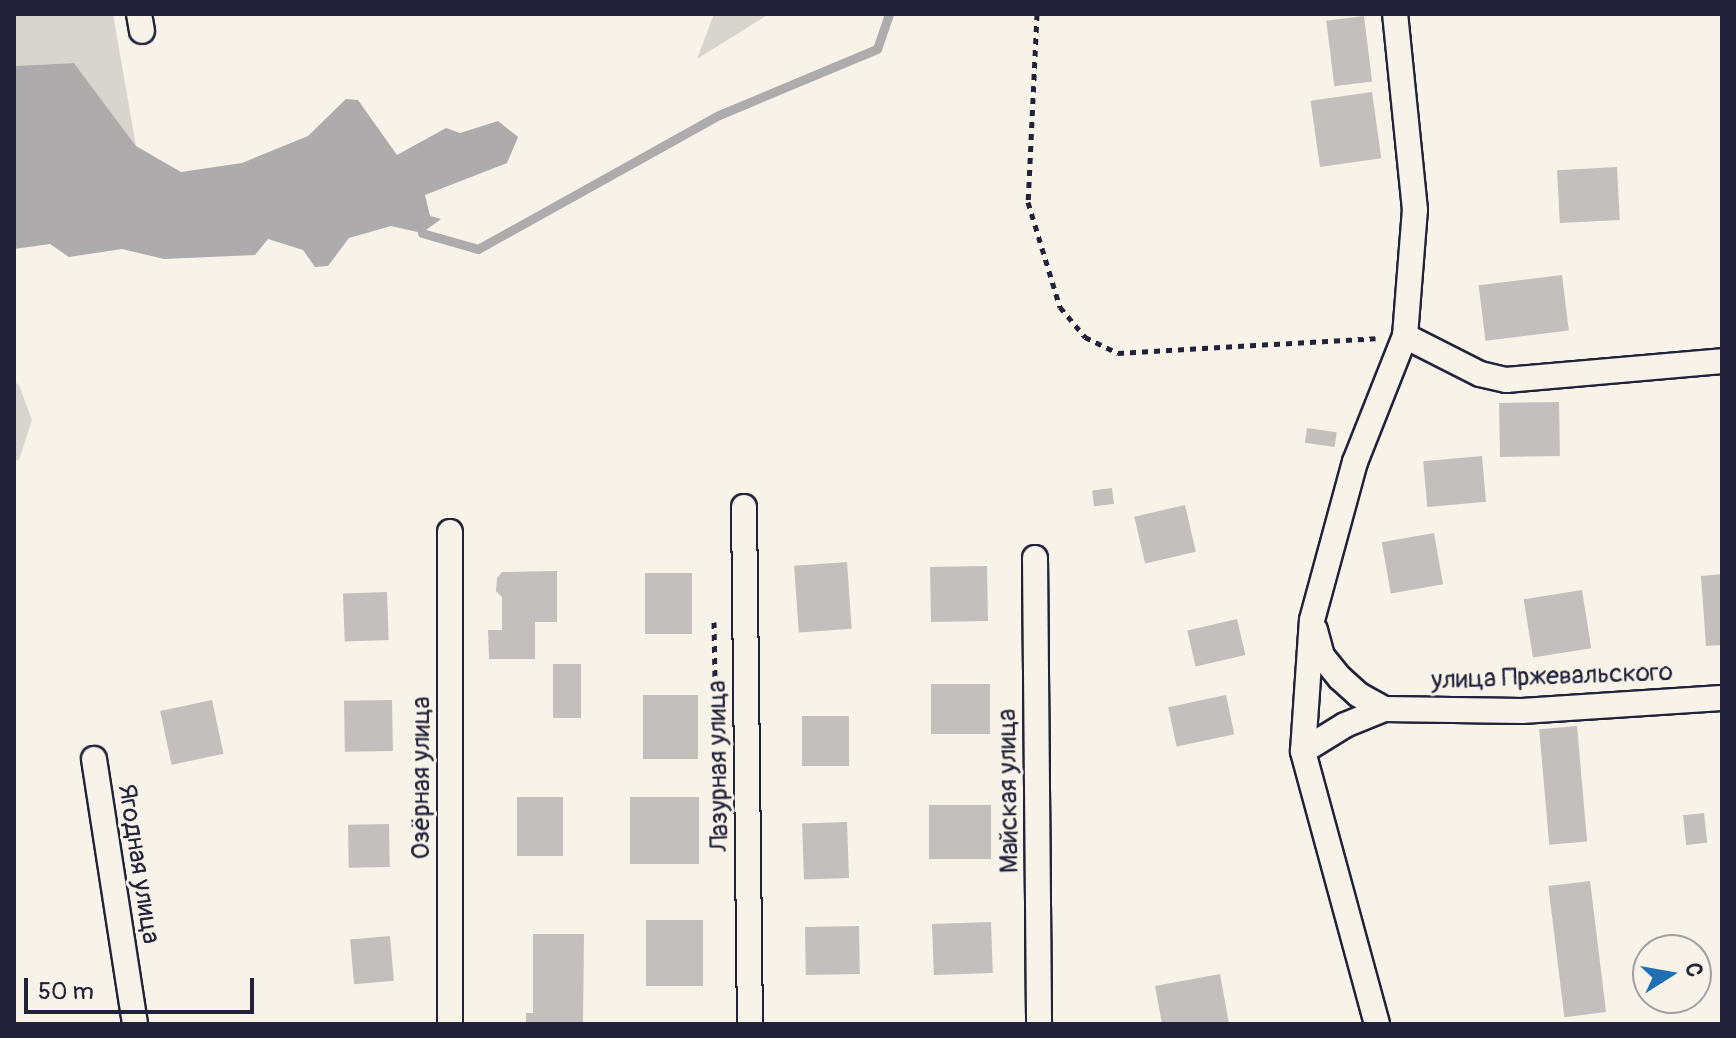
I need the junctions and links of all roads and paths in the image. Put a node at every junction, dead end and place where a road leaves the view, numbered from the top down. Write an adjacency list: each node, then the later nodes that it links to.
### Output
1 (1037, 14): 3 (path)
2 (1395, 14): 3 (street)
3 (1405, 336): 4 (street); 8 (street)
4 (1722, 361)
5 (744, 507): 15 (street, Лазурная улица)
6 (450, 532): 14 (street, Озёрная улица)
7 (1035, 558): 16 (street, Майская улица)
8 (1312, 620): 10 (street); 11 (street)
9 (1722, 698): 10 (street, улица Пржевальского)
10 (1384, 709): 11 (street, улица Пржевальского)
11 (1303, 751): 17 (street)
12 (94, 759): 13 (street, Ягодная улица)
13 (135, 1024)
14 (450, 1024)
15 (750, 1024)
16 (1039, 1024)
17 (1377, 1024)

